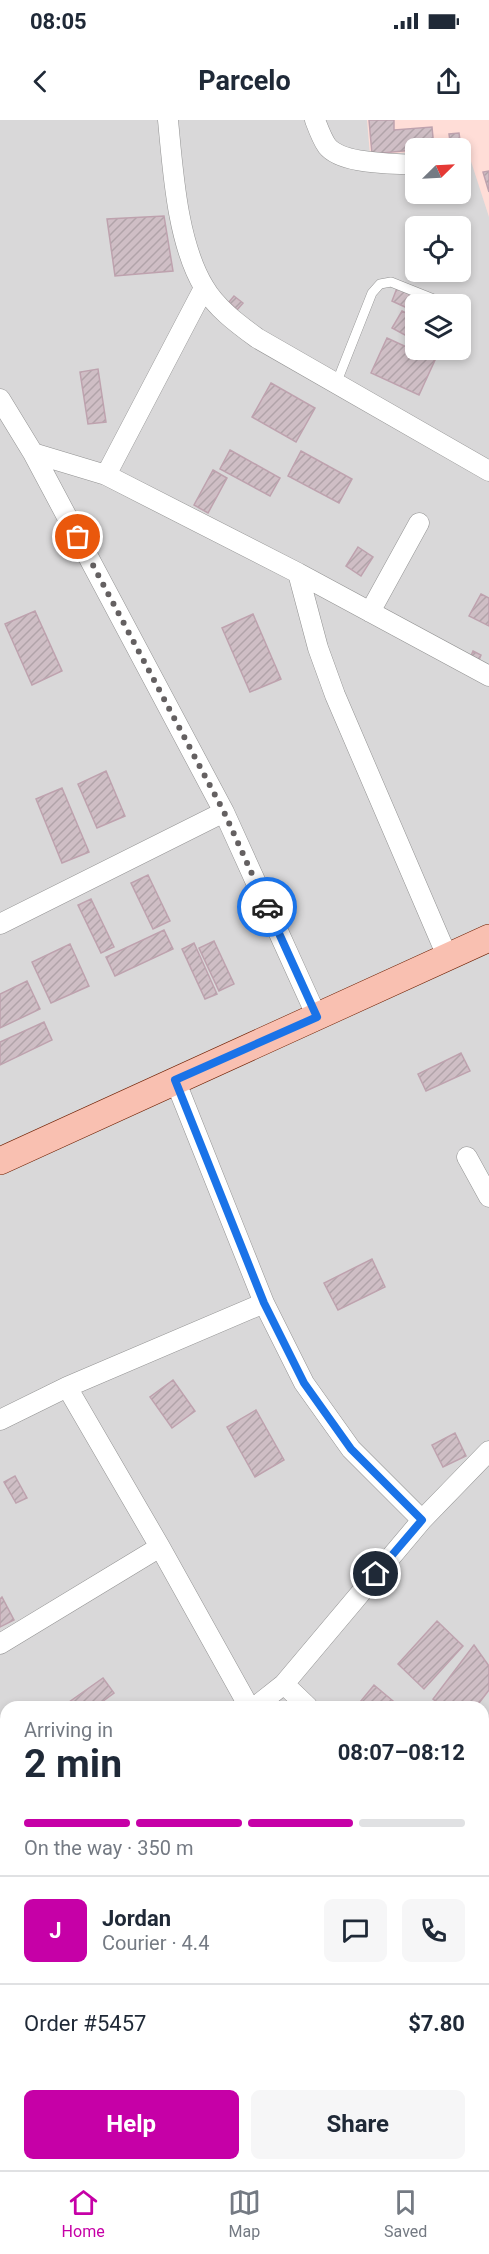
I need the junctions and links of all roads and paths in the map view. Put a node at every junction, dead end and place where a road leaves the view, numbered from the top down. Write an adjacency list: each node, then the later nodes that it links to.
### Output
1 (168, 120): 4 (street)
2 (315, 120): 3 (street)
3 (405, 164)
4 (204, 288): 6 (street); 10 (street)
5 (421, 294): 6 (lane)
6 (336, 384): 9 (street)
7 (0, 399): 8 (street)
8 (33, 453): 10 (street); 15 (street)
9 (489, 471)
10 (105, 475): 12 (street)
11 (419, 523): 13 (street)
12 (298, 573): 13 (street); 18 (street)
13 (370, 612): 14 (street)
14 (489, 676)
15 (224, 812): 16 (street); 19 (street)
16 (0, 924)
17 (489, 938): 18 (street)
18 (447, 956): 19 (street)
19 (317, 1017): 20 (street)
20 (175, 1080): 22 (street); 24 (street)
21 (467, 1157): 23 (street)
22 (0, 1161)
23 (489, 1197)
24 (264, 1303): 25 (street); 28 (street)
25 (66, 1387): 26 (street); 29 (street)
26 (0, 1420)
27 (489, 1451): 28 (street)
28 (422, 1520): 31 (street)
29 (160, 1547): 30 (street); 32 (street)
30 (0, 1644)
31 (284, 1684): 33 (street); 34 (street)
32 (246, 1701)
33 (263, 1701)
34 (302, 1701)

